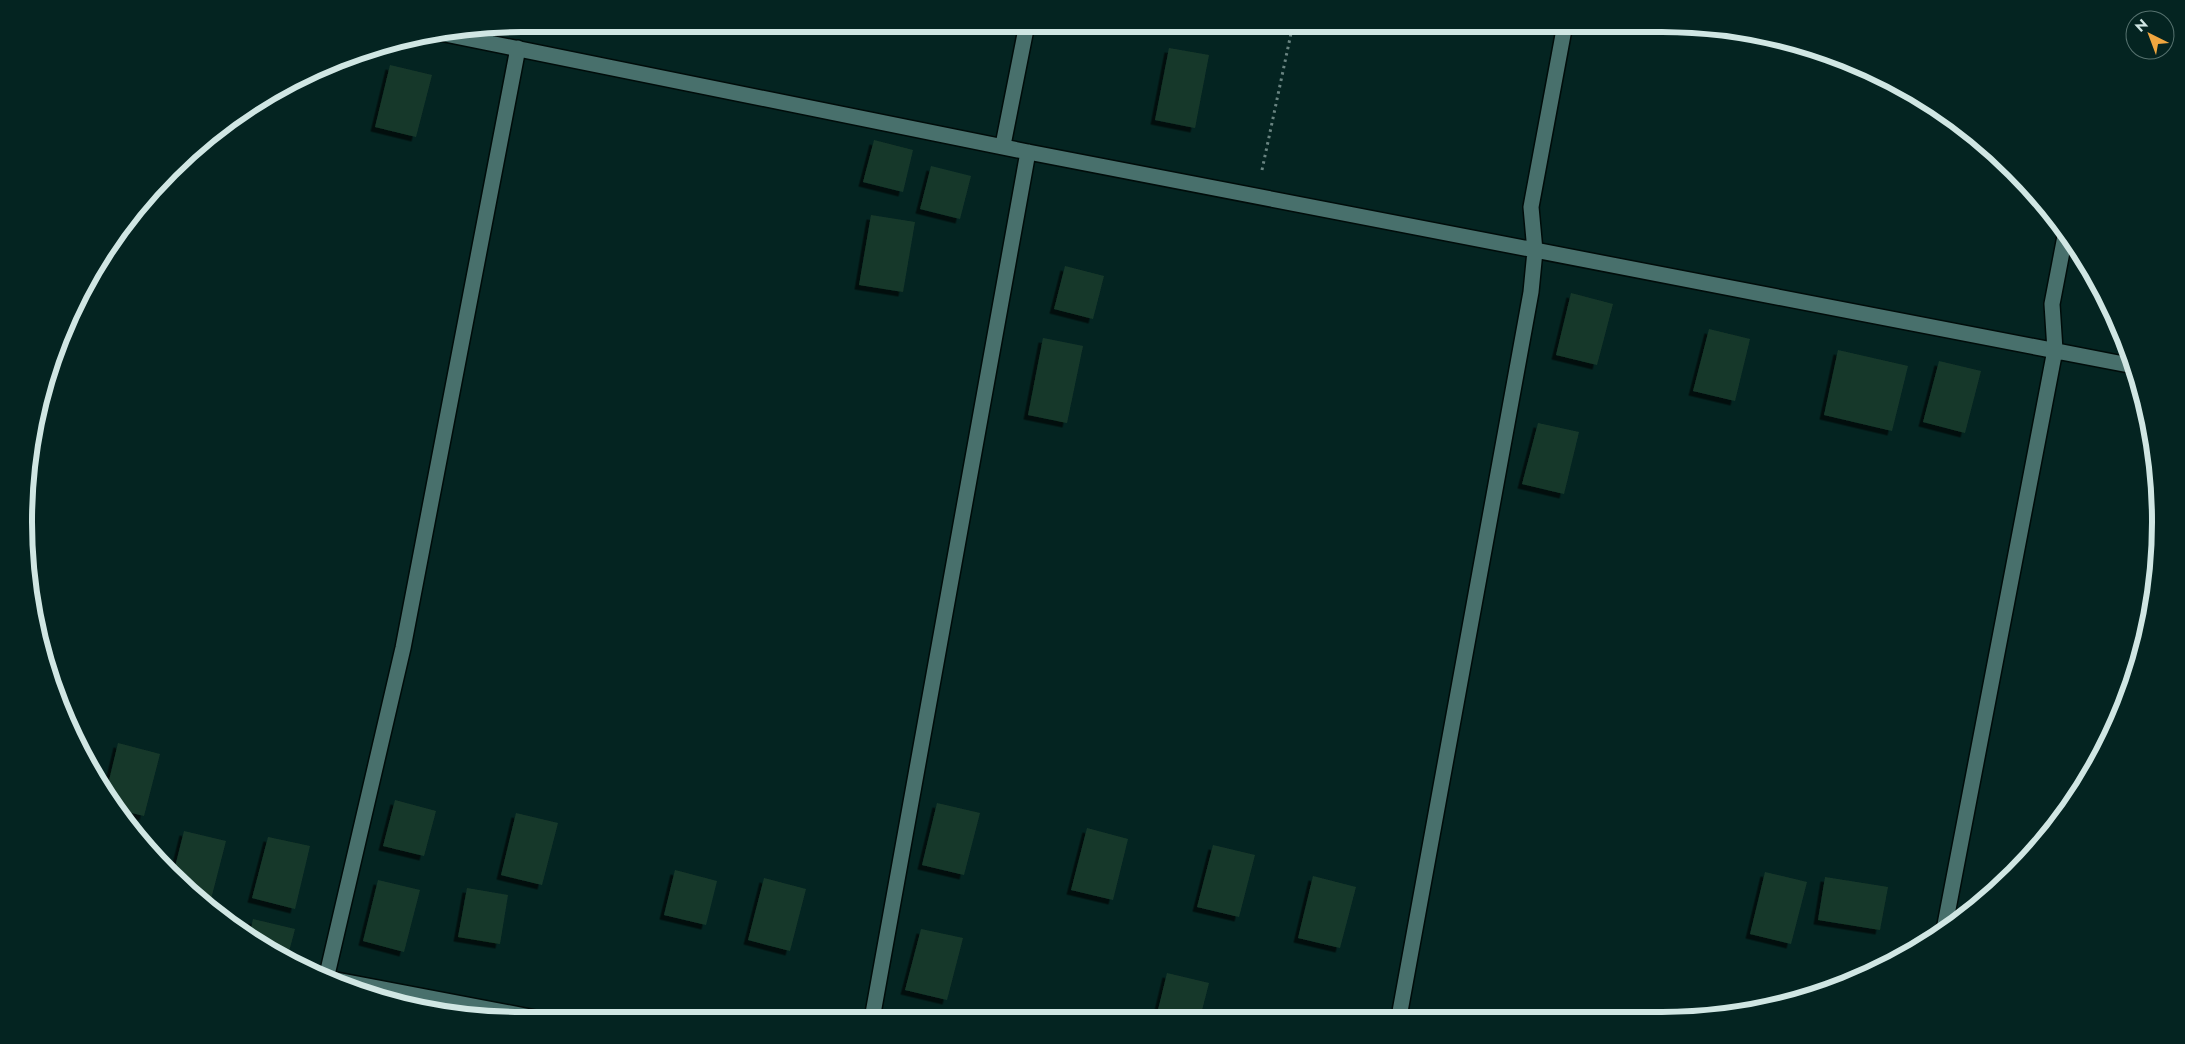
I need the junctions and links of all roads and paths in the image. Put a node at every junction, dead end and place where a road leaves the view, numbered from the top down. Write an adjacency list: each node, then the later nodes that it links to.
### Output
1 (1025, 32): 6 (street)
2 (1292, 32): 8 (path)
3 (1564, 32): 10 (street)
4 (460, 37): 5 (street)
5 (518, 48): 6 (street); 14 (street)
6 (1003, 145): 7 (street)
7 (1028, 152): 8 (street); 17 (street)
8 (1257, 197): 10 (street)
9 (2064, 242): 11 (street)
10 (1535, 251): 11 (street); 18 (street)
11 (2055, 350): 12 (street); 13 (street)
12 (2127, 365)
13 (1946, 921)
14 (328, 971)
15 (367, 987): 16 (street)
16 (494, 1010)
17 (873, 1012)
18 (1400, 1012)

